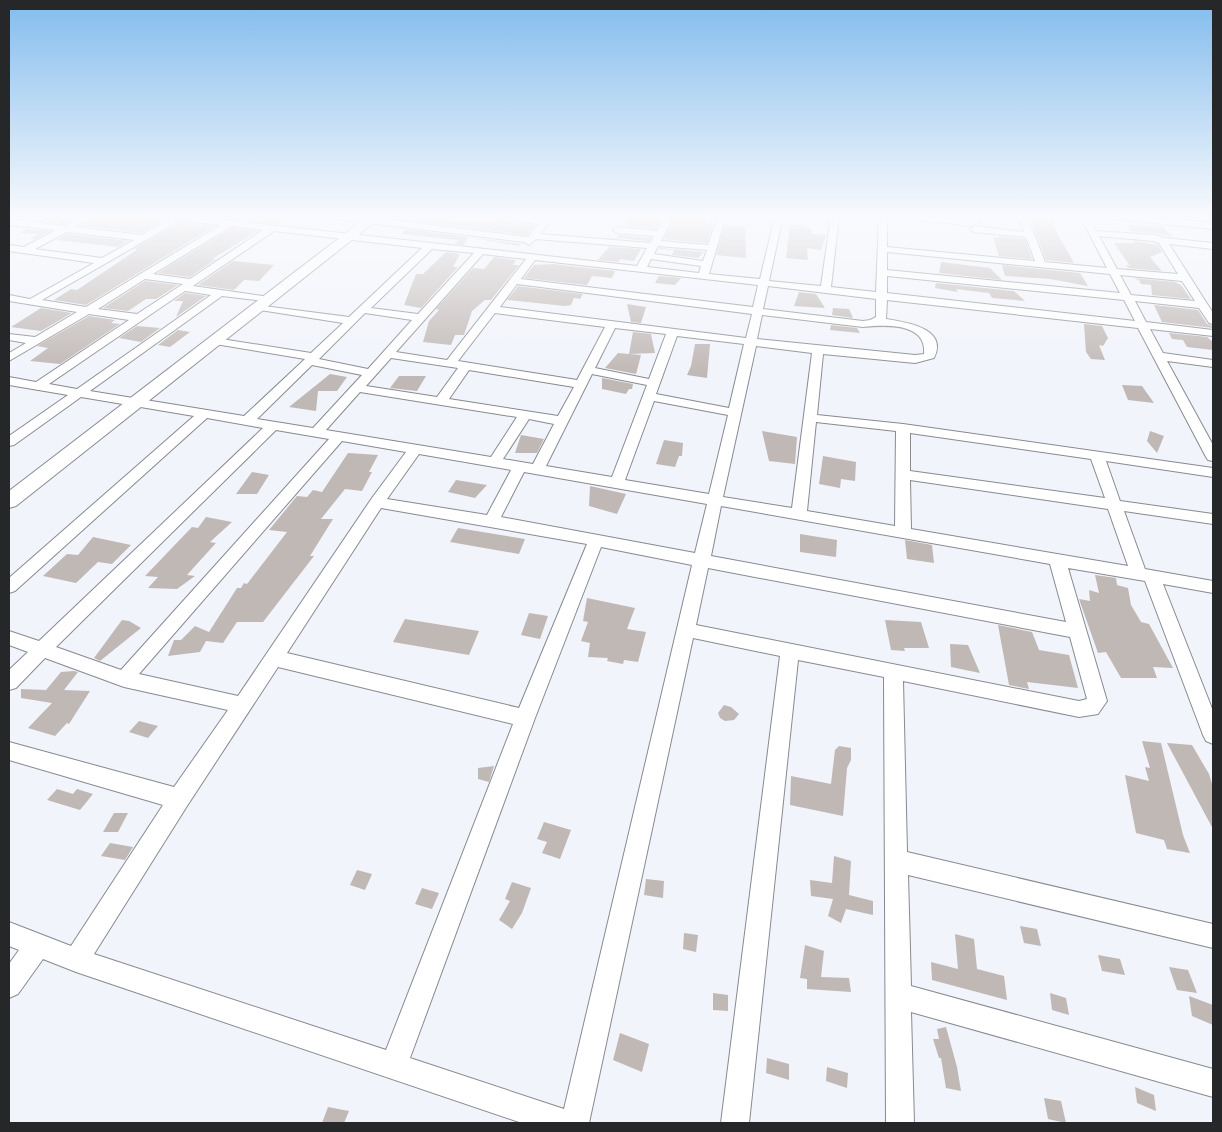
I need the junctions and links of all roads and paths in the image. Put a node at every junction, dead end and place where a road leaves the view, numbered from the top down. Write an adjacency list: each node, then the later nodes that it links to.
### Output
1 (89, 269): 29 (street)
2 (155, 269): 18 (street)
3 (213, 269): 23 (street)
4 (308, 269): 30 (street)
5 (406, 269): 34 (street)
6 (465, 269): 38 (street)
7 (523, 269): 21 (street)
8 (630, 269): 15 (street)
9 (705, 269): 19 (street)
10 (767, 269): 22 (street)
11 (828, 269): 24 (street)
12 (881, 269): 17 (street)
13 (1091, 269): 16 (street)
14 (1179, 269): 20 (street)
15 (640, 270): 19 (street)
16 (1114, 271): 20 (street); 26 (street)
17 (881, 272): 26 (street); 27 (street)
18 (143, 276): 23 (street); 33 (street)
19 (702, 277): 22 (street)
20 (1185, 278): 31 (street)
21 (513, 281): 32 (street); 36 (street)
22 (764, 284): 24 (street); 36 (street)
23 (189, 285): 25 (street); 37 (street)
24 (825, 291): 27 (street)
25 (220, 293): 30 (street); 65 (street)
26 (1127, 296): 31 (street); 43 (street)
27 (880, 297): 40 (street); 43 (street)
28 (9, 298): 29 (street)
29 (29, 302): 33 (street); 35 (street)
30 (264, 304): 39 (street); 48 (street)
31 (1203, 305): 41 (street)
32 (492, 309): 42 (street); 55 (street)
33 (86, 310): 37 (street); 47 (street)
34 (363, 310): 38 (street); 39 (street)
35 (9, 311)
36 (758, 312): 40 (street); 49 (street)
37 (139, 318): 63 (street)
38 (422, 318): 51 (street)
39 (353, 321): 54 (street)
40 (877, 321): 50 (street)
41 (1213, 321)
42 (612, 324): 44 (street); 58 (street)
43 (1142, 324): 45 (street); 52 (street)
44 (673, 332): 49 (street); 61 (street)
45 (1213, 333)
46 (9, 337): 47 (street)
47 (36, 341): 53 (street)
48 (215, 341): 54 (street); 68 (street)
49 (751, 342): 50 (street); 69 (street)
50 (818, 350): 72 (street)
51 (389, 354): 55 (street); 59 (street)
52 (1159, 356): 56 (street); 77 (street)
53 (9, 358)
54 (312, 359): 59 (street); 74 (street)
55 (451, 363): 57 (street)
56 (1213, 363)
57 (467, 366): 62 (street); 67 (street)
58 (588, 370): 61 (street); 62 (street)
59 (371, 373): 64 (street)
60 (9, 382): 63 (street)
61 (653, 383): 66 (street)
62 (580, 384): 73 (street)
63 (38, 386): 65 (street)
64 (357, 388): 67 (street); 79 (street)
65 (79, 393): 68 (street); 81 (street)
66 (648, 396): 69 (street); 90 (street)
67 (441, 401): 71 (street)
68 (135, 402): 70 (street); 91 (street)
69 (735, 413): 93 (street)
70 (204, 414): 74 (street); 103 (street)
71 (526, 414): 73 (street); 85 (street)
72 (810, 418): 76 (street); 95 (street)
73 (563, 421): 87 (street)
74 (247, 422): 75 (street)
75 (272, 426): 79 (street); 108 (street)
76 (903, 428): 83 (street); 89 (street)
77 (1199, 430): 78 (street); 84 (street)
78 (1213, 431)
79 (316, 434): 80 (street)
80 (338, 437): 82 (street); 112 (street)
81 (9, 442)
82 (415, 450): 85 (street); 92 (street)
83 (1098, 456): 88 (street); 94 (street)
84 (1213, 457)
85 (494, 463): 86 (street)
86 (519, 467): 87 (street); 97 (street)
87 (537, 470): 90 (street)
88 (1213, 472)
89 (902, 474): 94 (street); 98 (street)
90 (617, 483): 93 (street)
91 (9, 501)
92 (377, 502): 97 (street); 110 (street)
93 (715, 502): 95 (street); 101 (street)
94 (1115, 506): 96 (street); 102 (street)
95 (799, 515): 98 (street)
96 (1213, 519)
97 (492, 521): 99 (street)
98 (903, 532): 100 (street)
99 (596, 541): 101 (street); 115 (street)
100 (1057, 559): 102 (street); 106 (street)
101 (702, 561): 105 (street); 106 (street)
102 (1145, 575): 104 (street); 116 (street)
103 (9, 587)
104 (1213, 587)
105 (686, 630): 109 (street); 129 (street)
106 (1077, 631): 111 (street)
107 (9, 638): 108 (street)
108 (42, 649): 112 (street); 113 (street)
109 (790, 651): 111 (street); 130 (street)
110 (274, 658): 114 (street); 115 (street)
111 (893, 671): 119 (street)
112 (124, 679): 114 (street)
113 (9, 682)
114 (242, 705): 118 (street)
115 (525, 718): 126 (street)
116 (1213, 735)
117 (9, 751): 118 (street)
118 (179, 799): 123 (street)
119 (896, 861): 121 (street); 125 (street)
120 (9, 934): 122 (street)
121 (1213, 936)
122 (38, 945): 123 (street); 124 (street)
123 (76, 960): 126 (street)
124 (9, 985)
125 (898, 995): 127 (street); 131 (street)
126 (393, 1066): 128 (street)
127 (1213, 1083)
128 (563, 1123)
129 (575, 1123)
130 (734, 1123)
131 (900, 1123)

